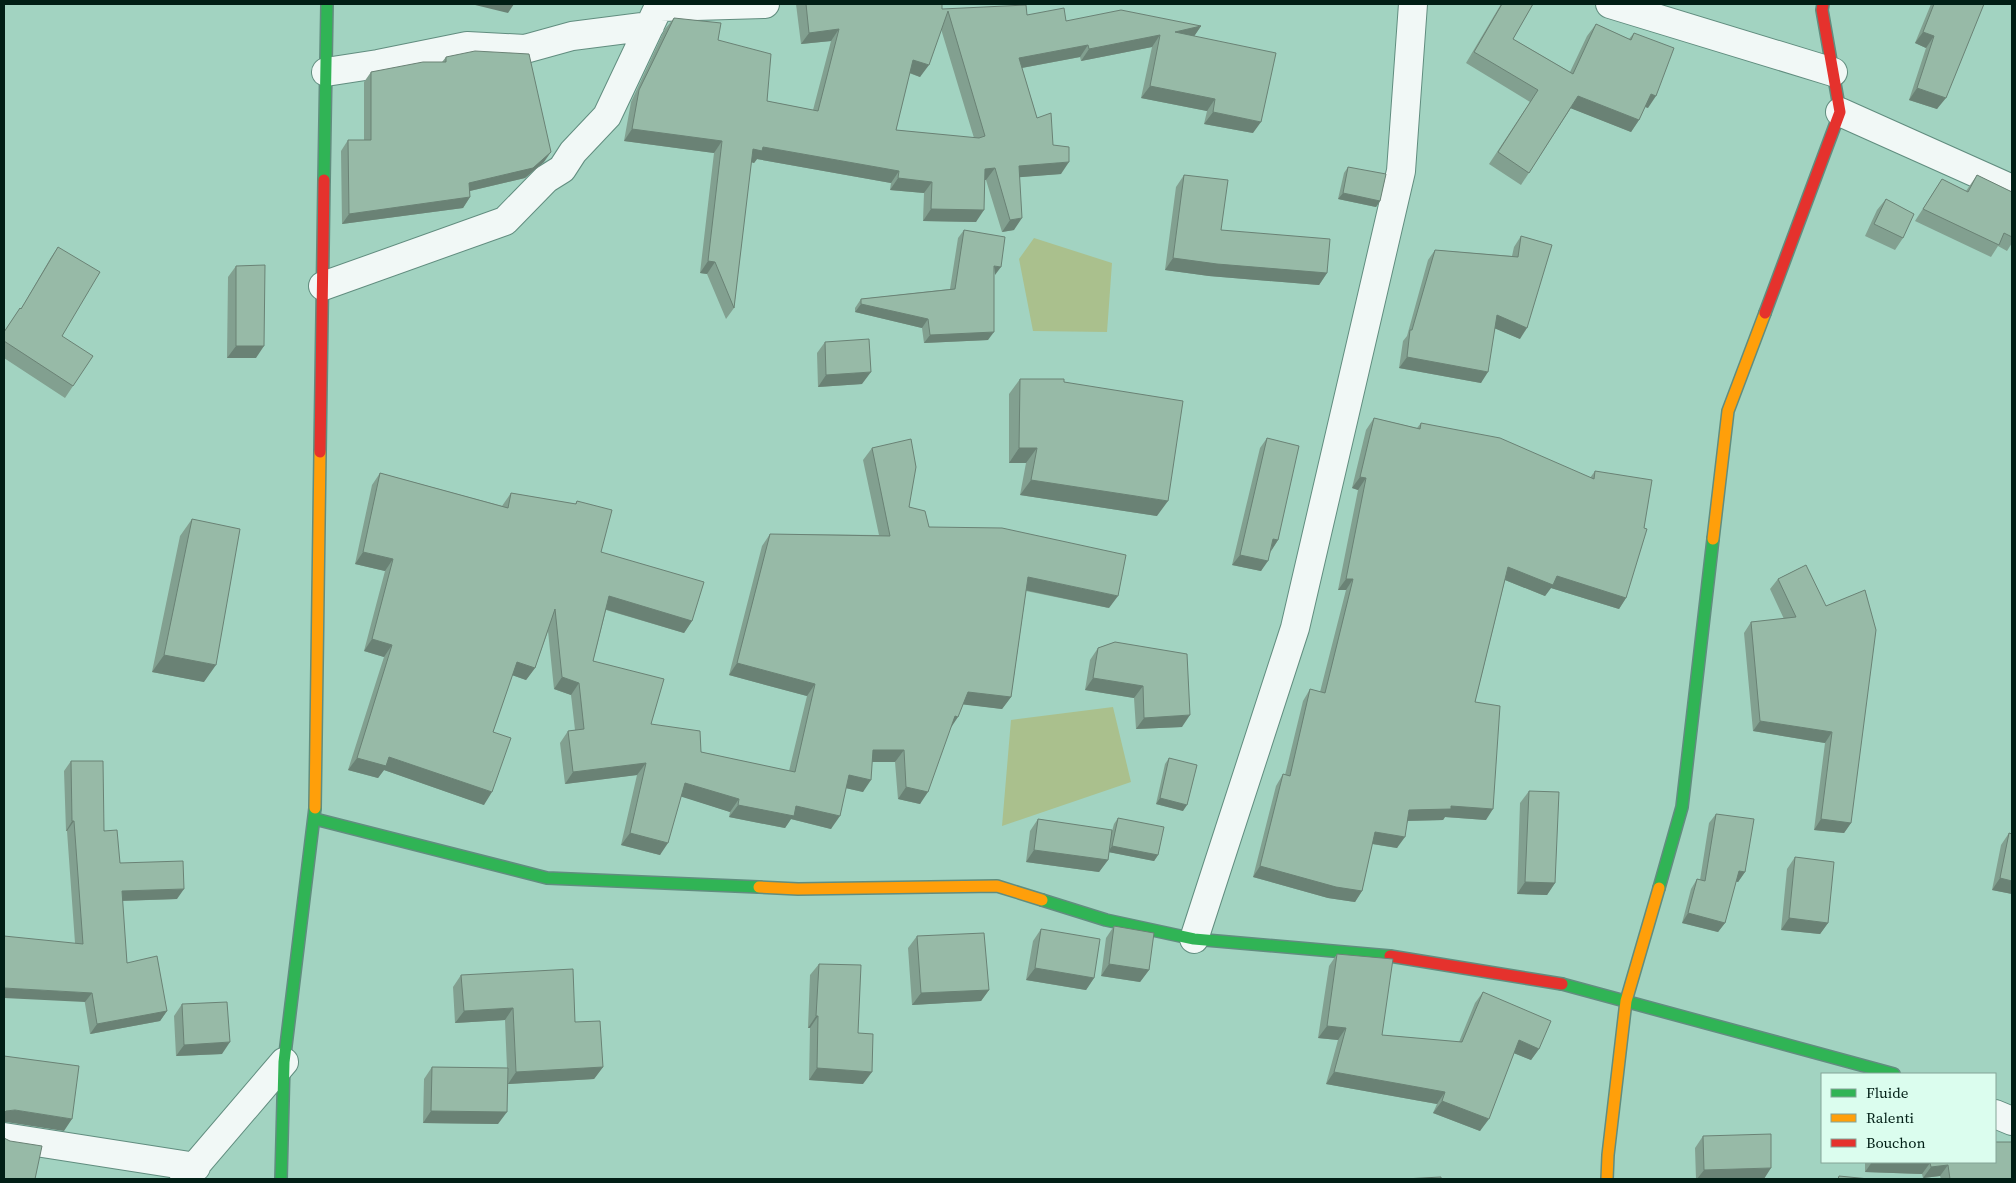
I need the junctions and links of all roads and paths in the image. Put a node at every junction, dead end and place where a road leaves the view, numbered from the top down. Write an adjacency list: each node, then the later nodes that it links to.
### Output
1 (327, 4): 7 (street)
2 (765, 4): 6 (street)
3 (1412, 4): 13 (street)
4 (1610, 4): 8 (street)
5 (1823, 4): 8 (street)
6 (657, 12): 7 (street); 11 (street)
7 (326, 72): 11 (street)
8 (1833, 72): 9 (street)
9 (1840, 112): 10 (street); 14 (street)
10 (2012, 189)
11 (322, 286): 12 (street)
12 (315, 820): 13 (street); 15 (street)
13 (1194, 939): 14 (street)
14 (1626, 1001): 16 (street); 22 (street)
15 (284, 1062): 20 (street); 21 (street)
16 (1890, 1073)
17 (1996, 1114): 18 (street)
18 (2012, 1121)
19 (4, 1137): 20 (street)
20 (190, 1173)
21 (281, 1179)
22 (1607, 1179)

